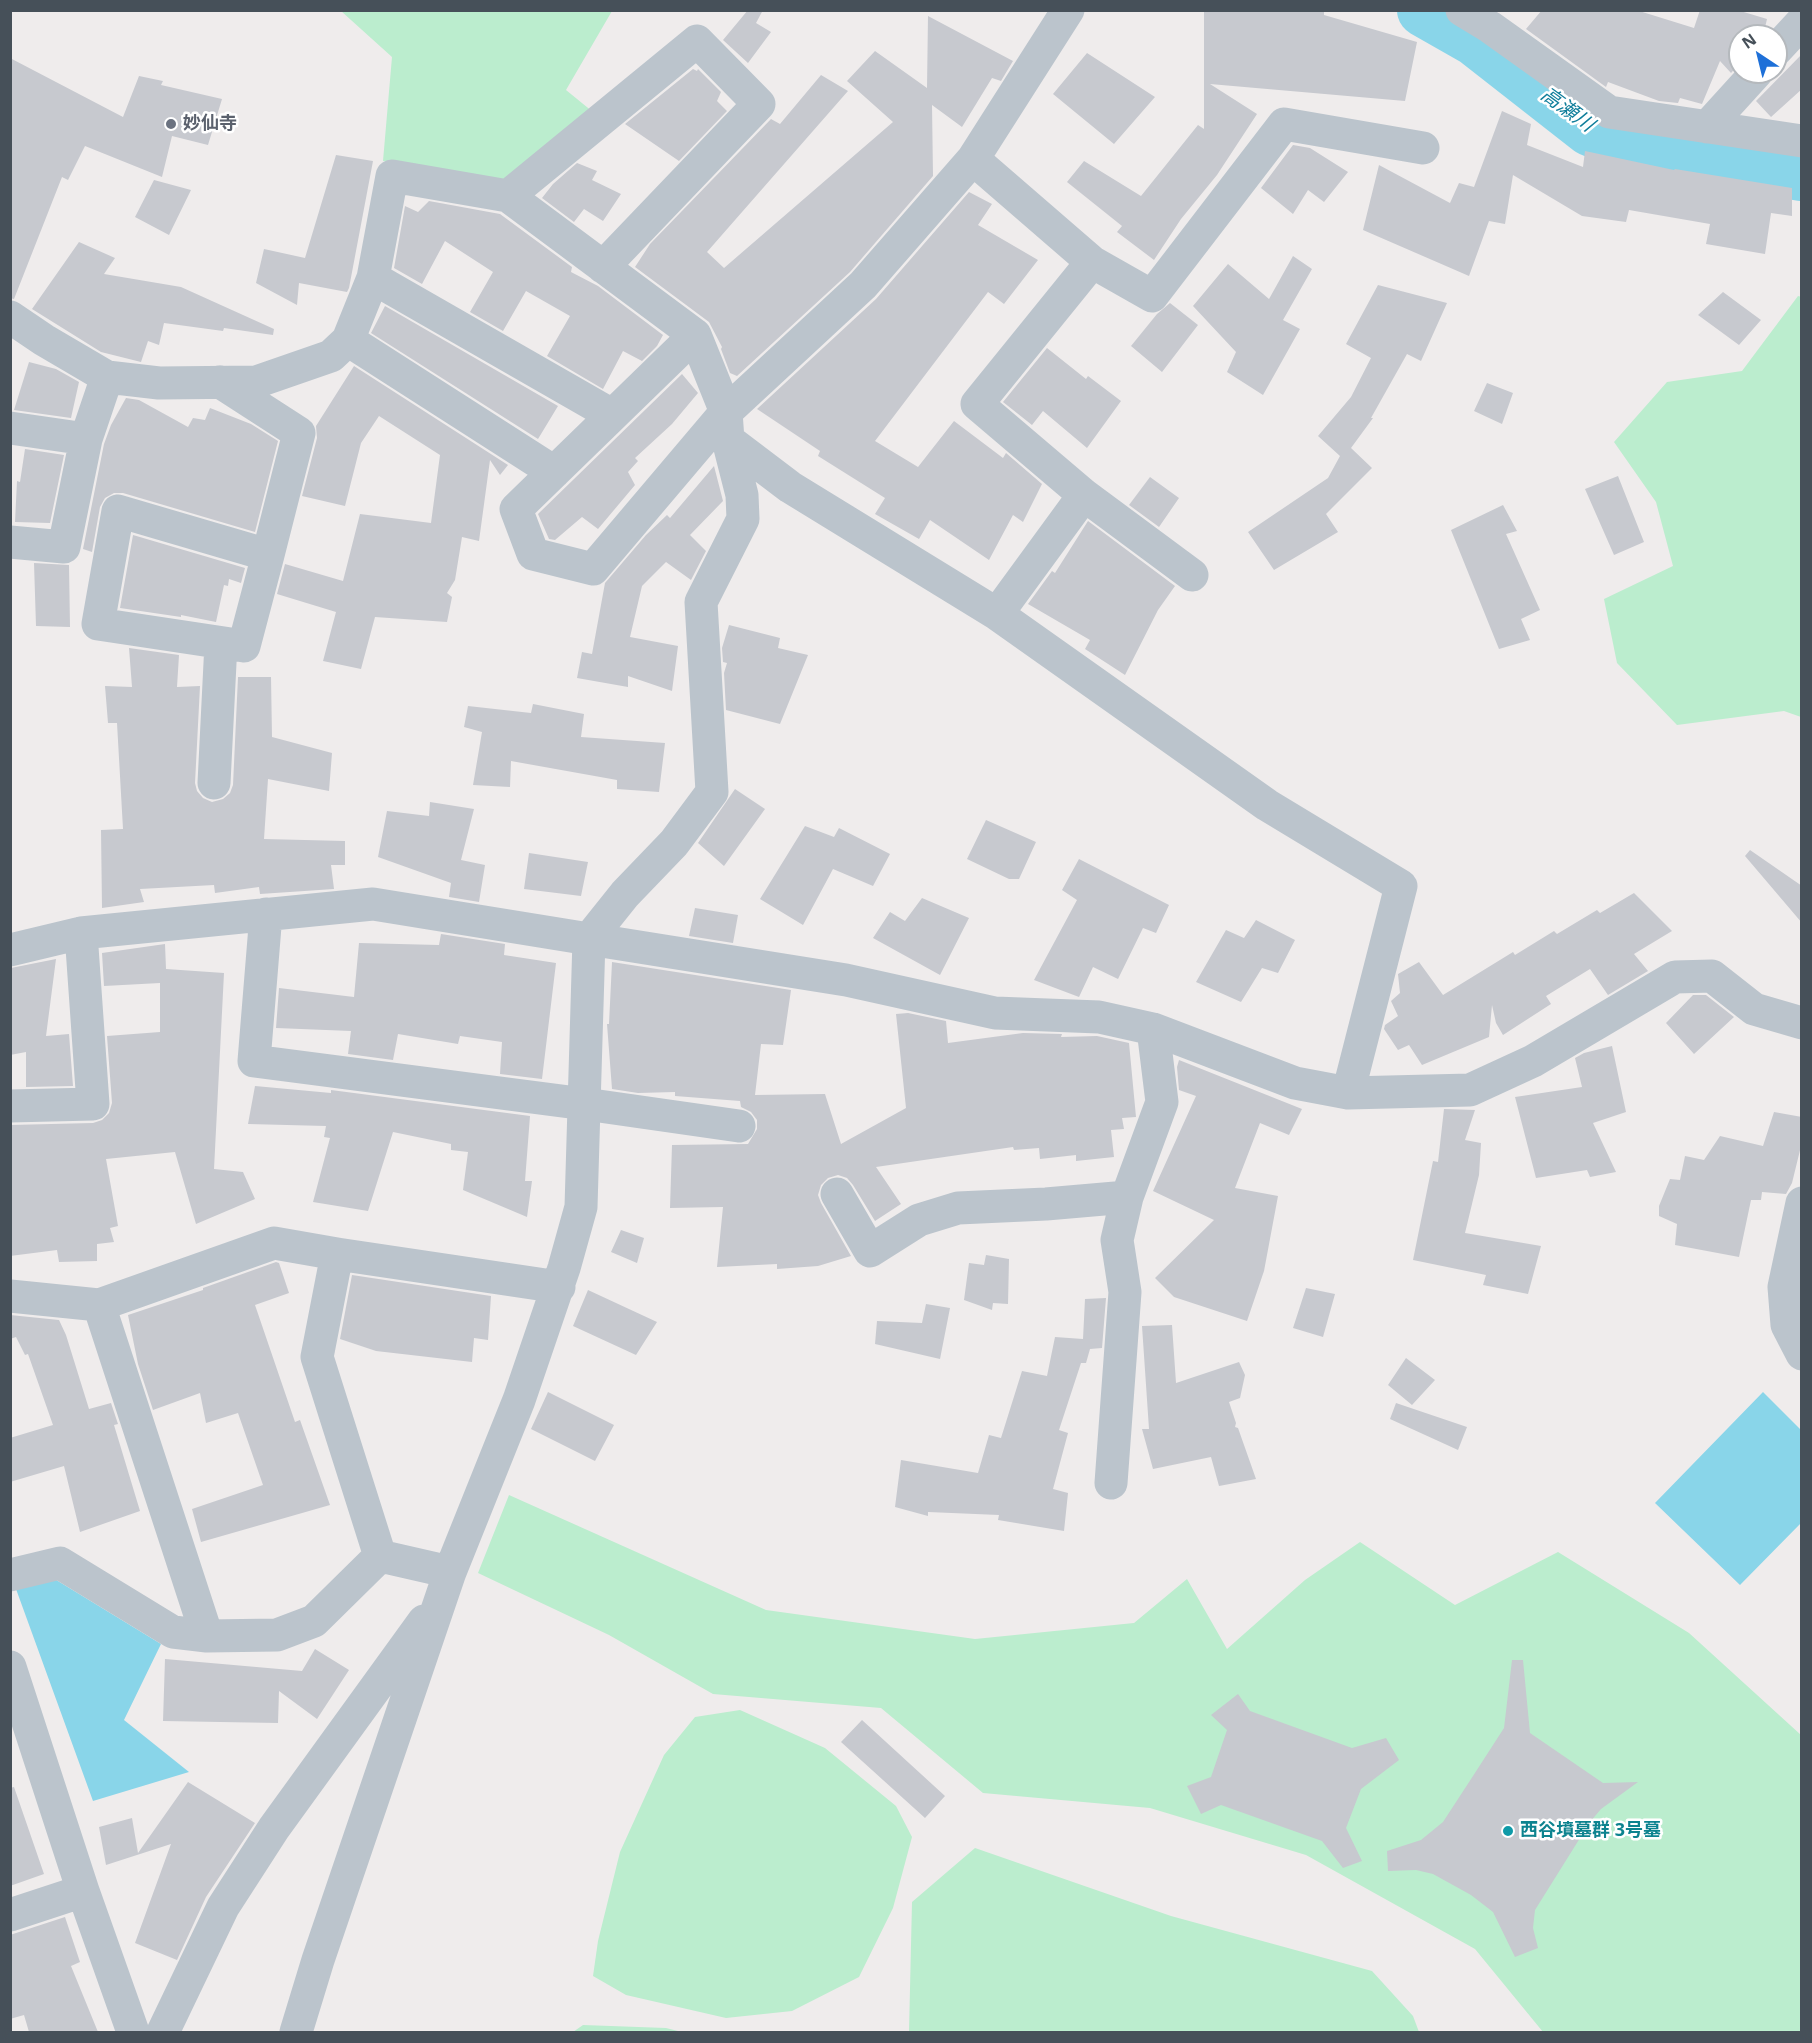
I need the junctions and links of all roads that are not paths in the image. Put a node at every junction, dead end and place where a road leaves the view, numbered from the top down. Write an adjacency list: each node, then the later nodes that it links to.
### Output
1 (1068, 10): 11 (street)
2 (1462, 10): 8 (street)
3 (1784, 10): 4 (street)
4 (1802, 15)
5 (1802, 22): 6 (street)
6 (1788, 37)
7 (1745, 84): 8 (street)
8 (1707, 127): 9 (street)
9 (1802, 141)
10 (1423, 148): 13 (street)
11 (973, 159): 13 (street); 22 (street)
12 (508, 196): 14 (street); 14 (street); 15 (street)
13 (1092, 262): 26 (street)
14 (603, 267): 17 (street)
15 (373, 278): 18 (street); 21 (street)
16 (10, 317): 19 (street)
17 (695, 335): 21 (street); 22 (street)
18 (348, 340): 20 (street); 25 (street)
19 (107, 377): 20 (street); 24 (street)
20 (220, 382): 28 (street)
21 (612, 416): 25 (street)
22 (727, 426): 25 (street); 30 (street); 35 (street)
23 (10, 428): 24 (street)
24 (86, 439): 27 (street)
25 (554, 472)
26 (1084, 495): 29 (street); 30 (street)
27 (10, 542)
28 (268, 555): 31 (street); 31 (street)
29 (1192, 575)
30 (997, 614): 39 (street)
31 (221, 643): 32 (street)
32 (214, 783)
33 (266, 914): 34 (street); 35 (street); 40 (street)
34 (81, 933): 36 (street); 41 (street)
35 (589, 939): 38 (street); 40 (street)
36 (10, 950)
37 (1802, 1023): 39 (street)
38 (1153, 1029): 39 (street); 44 (street)
39 (1348, 1093)
40 (585, 1104): 42 (street); 47 (street)
41 (10, 1106)
42 (739, 1126)
43 (837, 1194): 44 (street)
44 (1127, 1197): 51 (street)
45 (1802, 1203): 50 (street)
46 (337, 1254): 47 (street); 49 (street); 52 (street)
47 (559, 1287): 54 (street)
48 (10, 1296): 49 (street)
49 (99, 1305): 55 (street)
50 (1802, 1354)
51 (1111, 1484)
52 (380, 1556): 54 (street); 55 (street)
53 (10, 1575): 55 (street)
54 (447, 1582): 60 (street); 61 (street)
55 (207, 1636)
56 (10, 1667): 57 (street)
57 (83, 1891): 58 (street); 59 (street)
58 (10, 1915)
59 (133, 2032)
60 (163, 2032)
61 (296, 2032)

